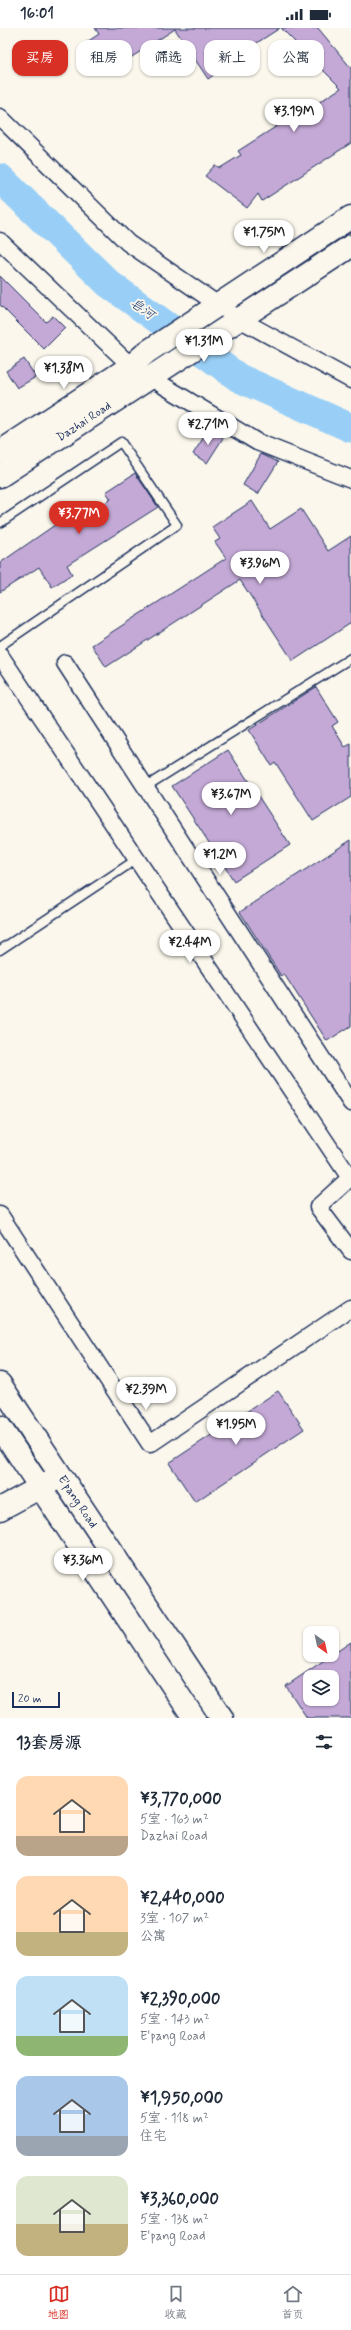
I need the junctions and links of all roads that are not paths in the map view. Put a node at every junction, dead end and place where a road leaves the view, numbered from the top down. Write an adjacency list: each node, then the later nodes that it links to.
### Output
1 (0, 117): 5 (street)
2 (351, 217): 5 (main road)
3 (0, 241): 7 (street)
4 (351, 246): 6 (main road)
5 (217, 305): 6 (street); 7 (main road)
6 (230, 325): 7 (main road, Dazhai Road); 8 (street)
7 (142, 365): 9 (main road, Dazhai Road); 10 (main road, Dazhai Road); 11 (street)
8 (351, 380)
9 (0, 452)
10 (0, 476)
11 (351, 478)
12 (0, 523): 13 (lane)
13 (0, 646)
14 (0, 655): 18 (street)
15 (351, 658): 17 (lane)
16 (65, 664): 17 (street)
17 (145, 787): 20 (street)
18 (137, 859): 19 (lane); 22 (street)
19 (0, 950)
20 (351, 1103)
21 (0, 1215): 23 (street)
22 (351, 1251)
23 (351, 1308)
24 (0, 1384): 26 (main road, E'pang Road)
25 (0, 1427): 27 (main road, E'pang Road)
26 (60, 1476): 27 (main road); 30 (main road, E'pang Road)
27 (40, 1488): 28 (main road); 29 (main road, E'pang Road)
28 (0, 1509)
29 (194, 1718)
30 (222, 1718)

